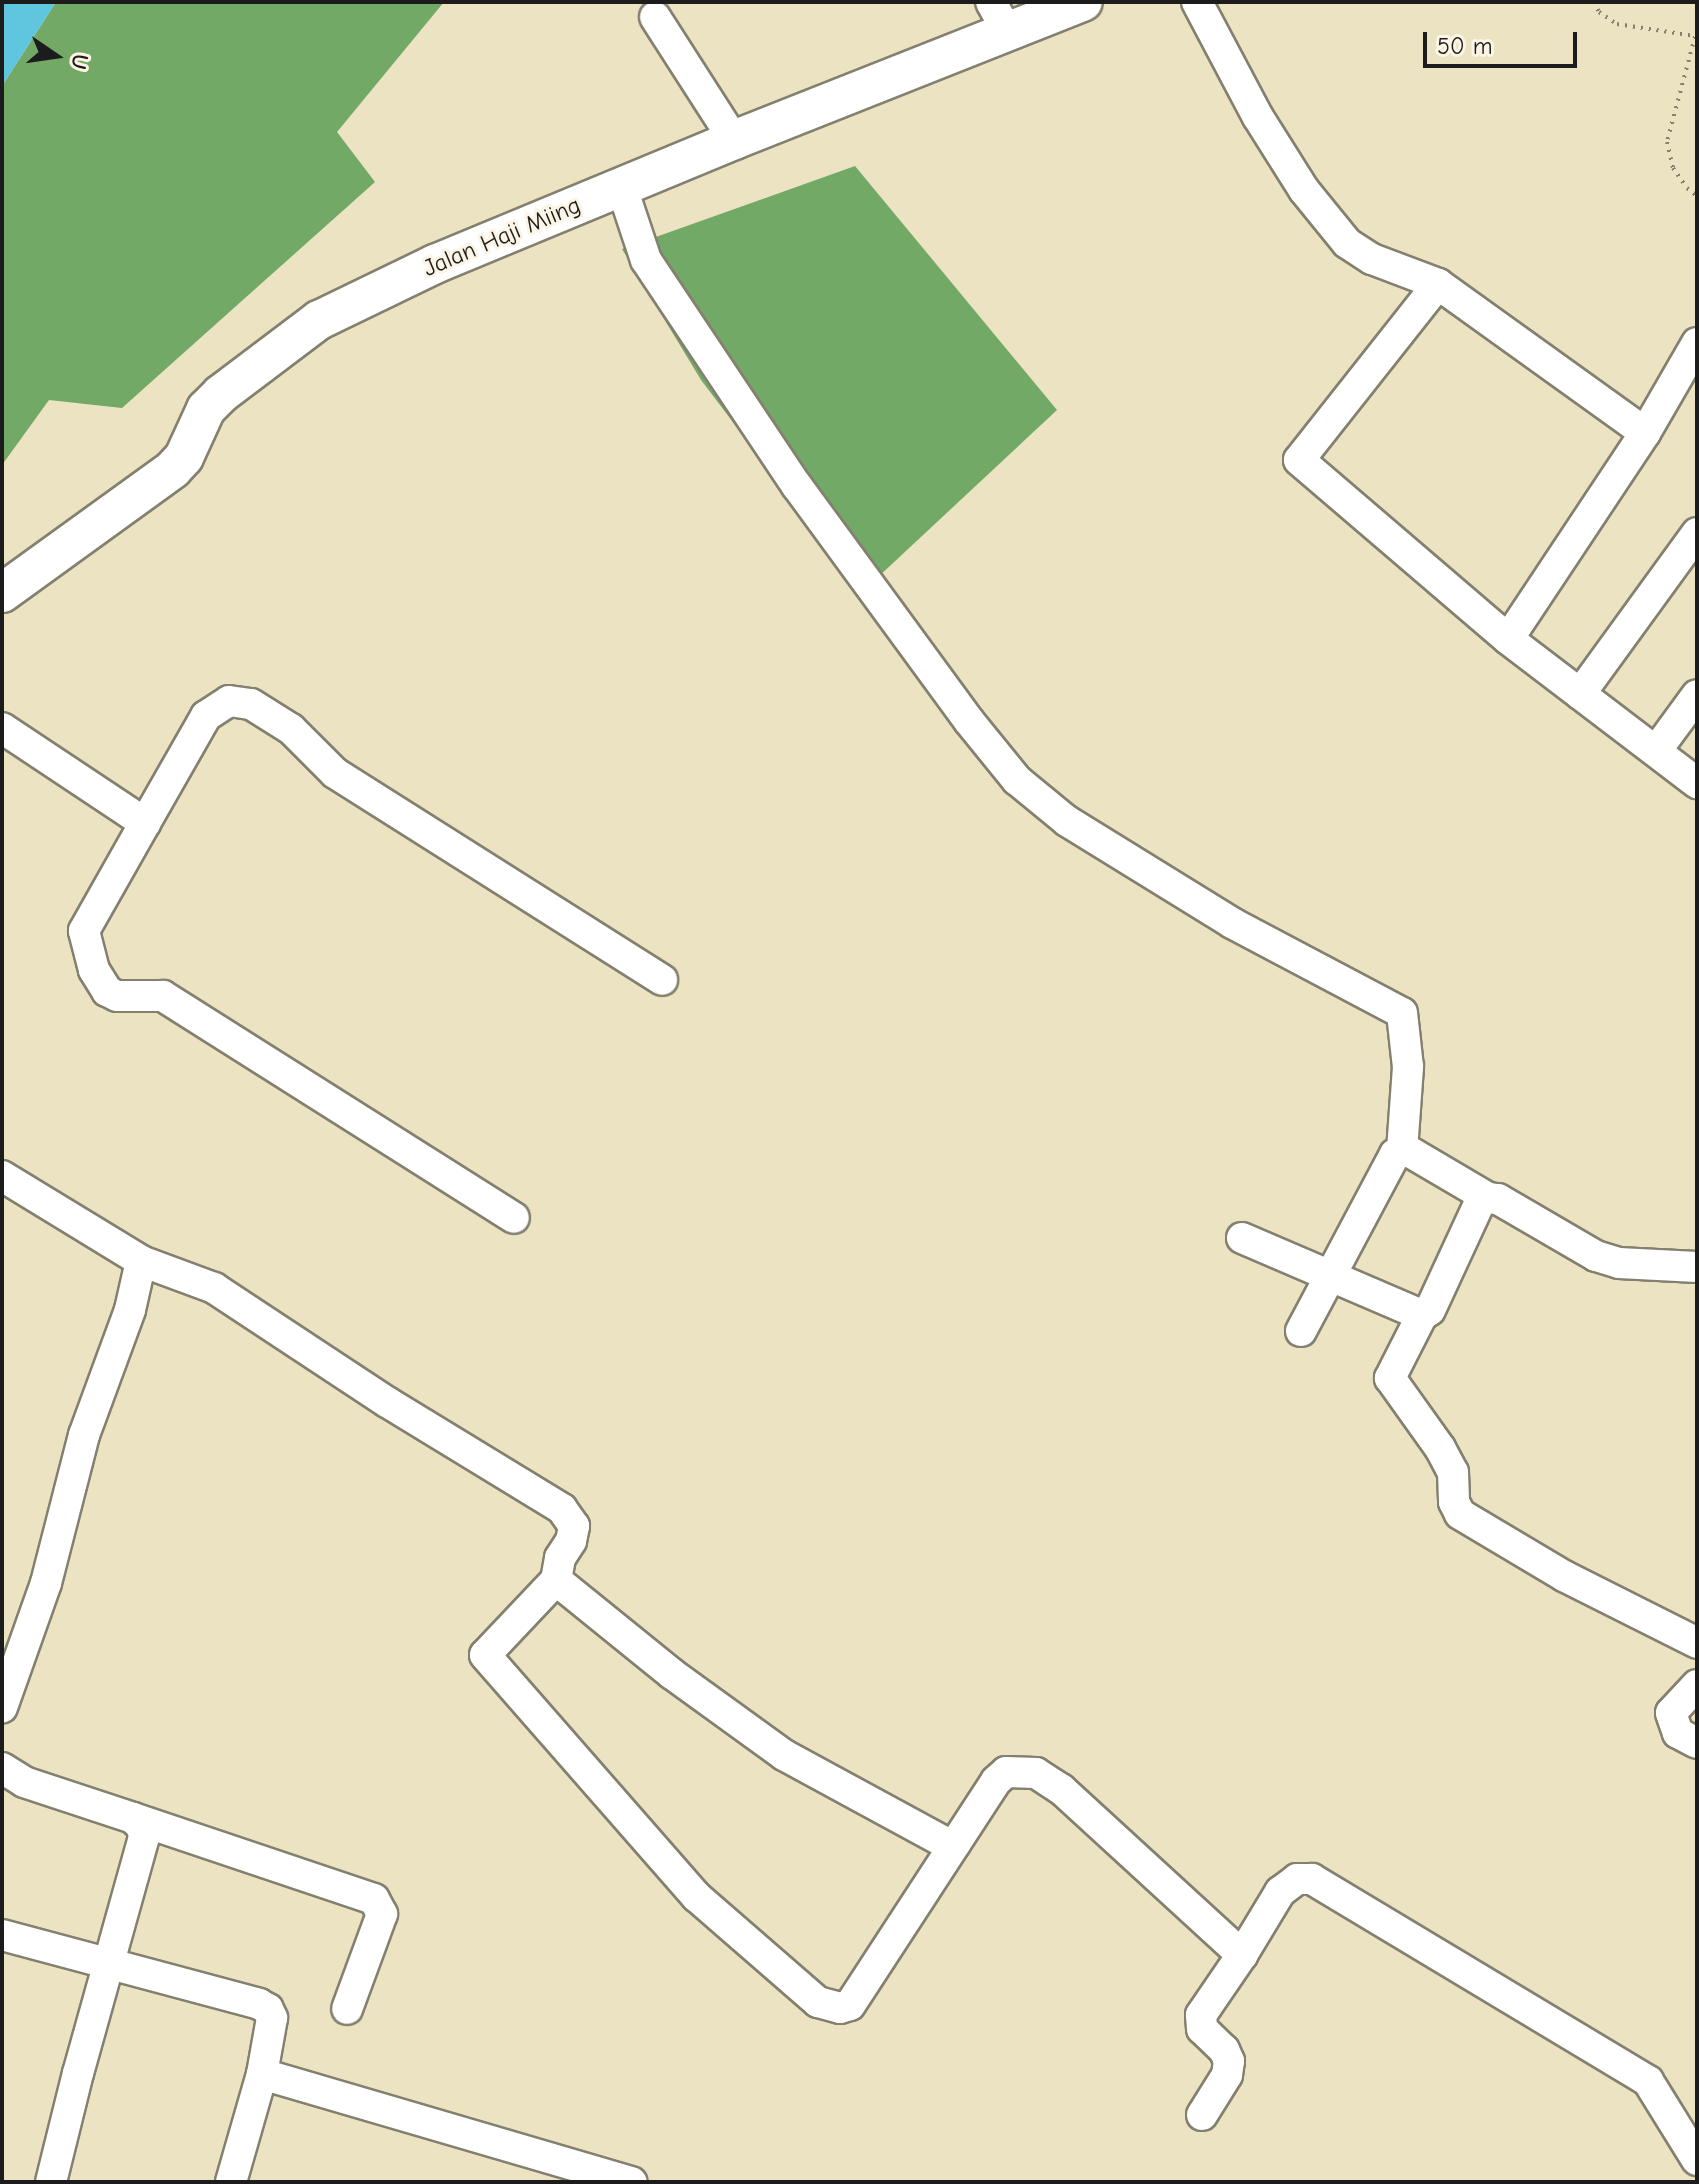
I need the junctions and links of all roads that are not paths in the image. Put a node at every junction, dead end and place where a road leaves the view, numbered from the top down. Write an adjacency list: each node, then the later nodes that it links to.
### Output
1 (1083, 2): 4 (main road, Jalan Haji Miing)
2 (1197, 2): 7 (street)
3 (655, 17): 5 (street)
4 (1000, 18): 5 (main road, Jalan Haji Miing)
5 (734, 140): 6 (main road, Jalan Haji Miing)
6 (622, 188): 12 (main road, Jalan Haji Miing); 21 (street)
7 (1438, 284): 10 (street); 13 (street)
8 (1697, 343): 9 (street)
9 (1686, 388): 10 (street)
10 (1645, 433): 13 (street)
11 (1697, 533): 14 (street)
12 (2, 593)
13 (1508, 639): 14 (street)
14 (1580, 694): 17 (street)
15 (1697, 695): 17 (street)
16 (2, 728): 19 (street)
17 (1656, 751): 18 (street)
18 (1697, 783)
19 (145, 823): 20 (street); 24 (street)
20 (662, 980)
21 (1402, 1150): 23 (street); 28 (street)
22 (2, 1176): 26 (street)
23 (1488, 1198): 27 (street); 29 (street)
24 (514, 1218)
25 (1242, 1238): 28 (street)
26 (141, 1261): 31 (street); 34 (street)
27 (1697, 1267)
28 (1331, 1277): 29 (street); 30 (street)
29 (1422, 1315): 32 (street)
30 (1301, 1331)
31 (556, 1580): 38 (street); 38 (street)
32 (1697, 1643)
33 (1697, 1685): 35 (street)
34 (2, 1707)
35 (1697, 1743)
36 (2, 1768): 37 (street)
37 (133, 1818): 41 (street); 42 (street)
38 (955, 1844): 40 (street)
39 (2, 1935): 41 (street)
40 (1242, 1955): 44 (street); 45 (street)
41 (109, 1965): 43 (street); 46 (street)
42 (347, 2009)
43 (262, 2074): 47 (street); 48 (street)
44 (1202, 2115)
45 (1697, 2160)
46 (51, 2182)
47 (231, 2182)
48 (632, 2182)

